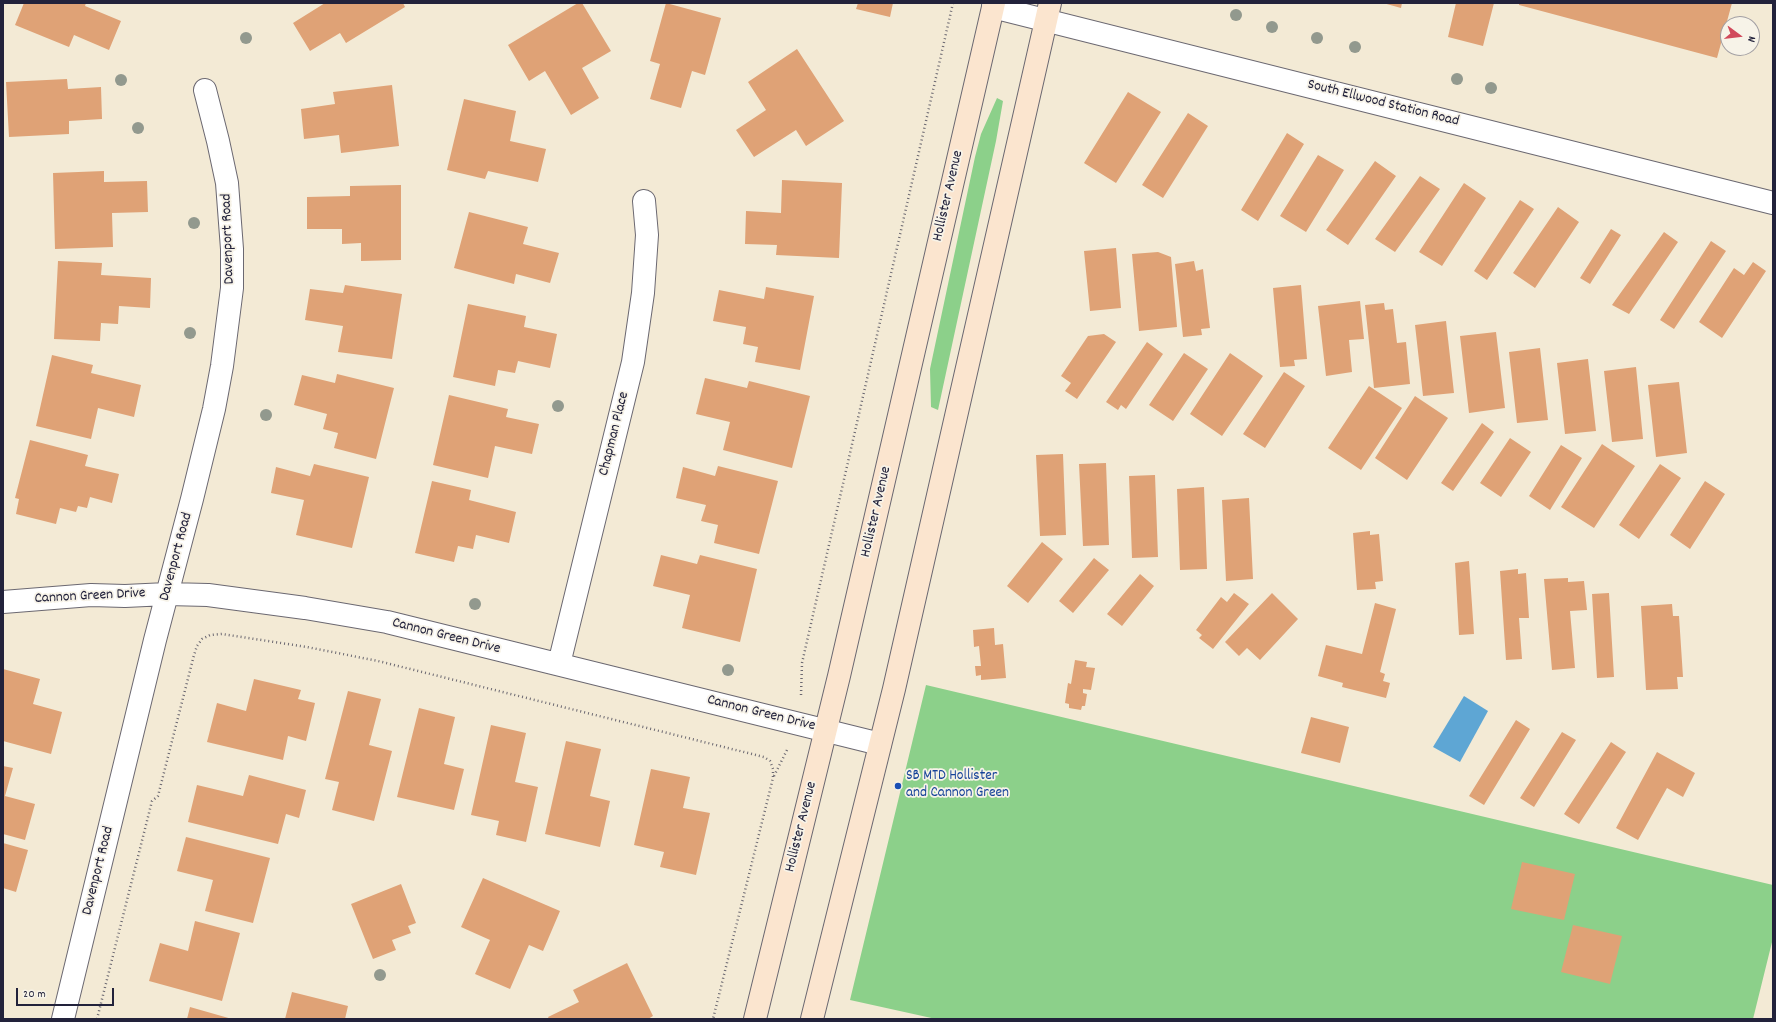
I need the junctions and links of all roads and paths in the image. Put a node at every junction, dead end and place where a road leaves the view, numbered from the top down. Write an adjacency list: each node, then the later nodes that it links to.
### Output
1 (954, 3): 10 (path)
2 (993, 5): 3 (street, South Ellwood Station Road); 11 (main road, Hollister Avenue)
3 (1048, 11): 6 (street, South Ellwood Station Road); 12 (main road)
4 (205, 90): 7 (street, Davenport Road)
5 (644, 201): 9 (street, Chapman Place)
6 (1773, 203)
7 (167, 594): 8 (street, Cannon Green Drive); 9 (street, Cannon Green Drive); 15 (street, Davenport Road)
8 (3, 602)
9 (559, 664): 11 (street, Cannon Green Drive)
10 (802, 690)
11 (825, 730): 12 (street, Cannon Green Drive); 18 (main road, Hollister Avenue)
12 (880, 744): 19 (main road)
13 (787, 751): 14 (path)
14 (773, 778): 16 (path); 17 (path)
15 (62, 1019)
16 (97, 1019)
17 (713, 1019)
18 (755, 1019)
19 (812, 1019)

